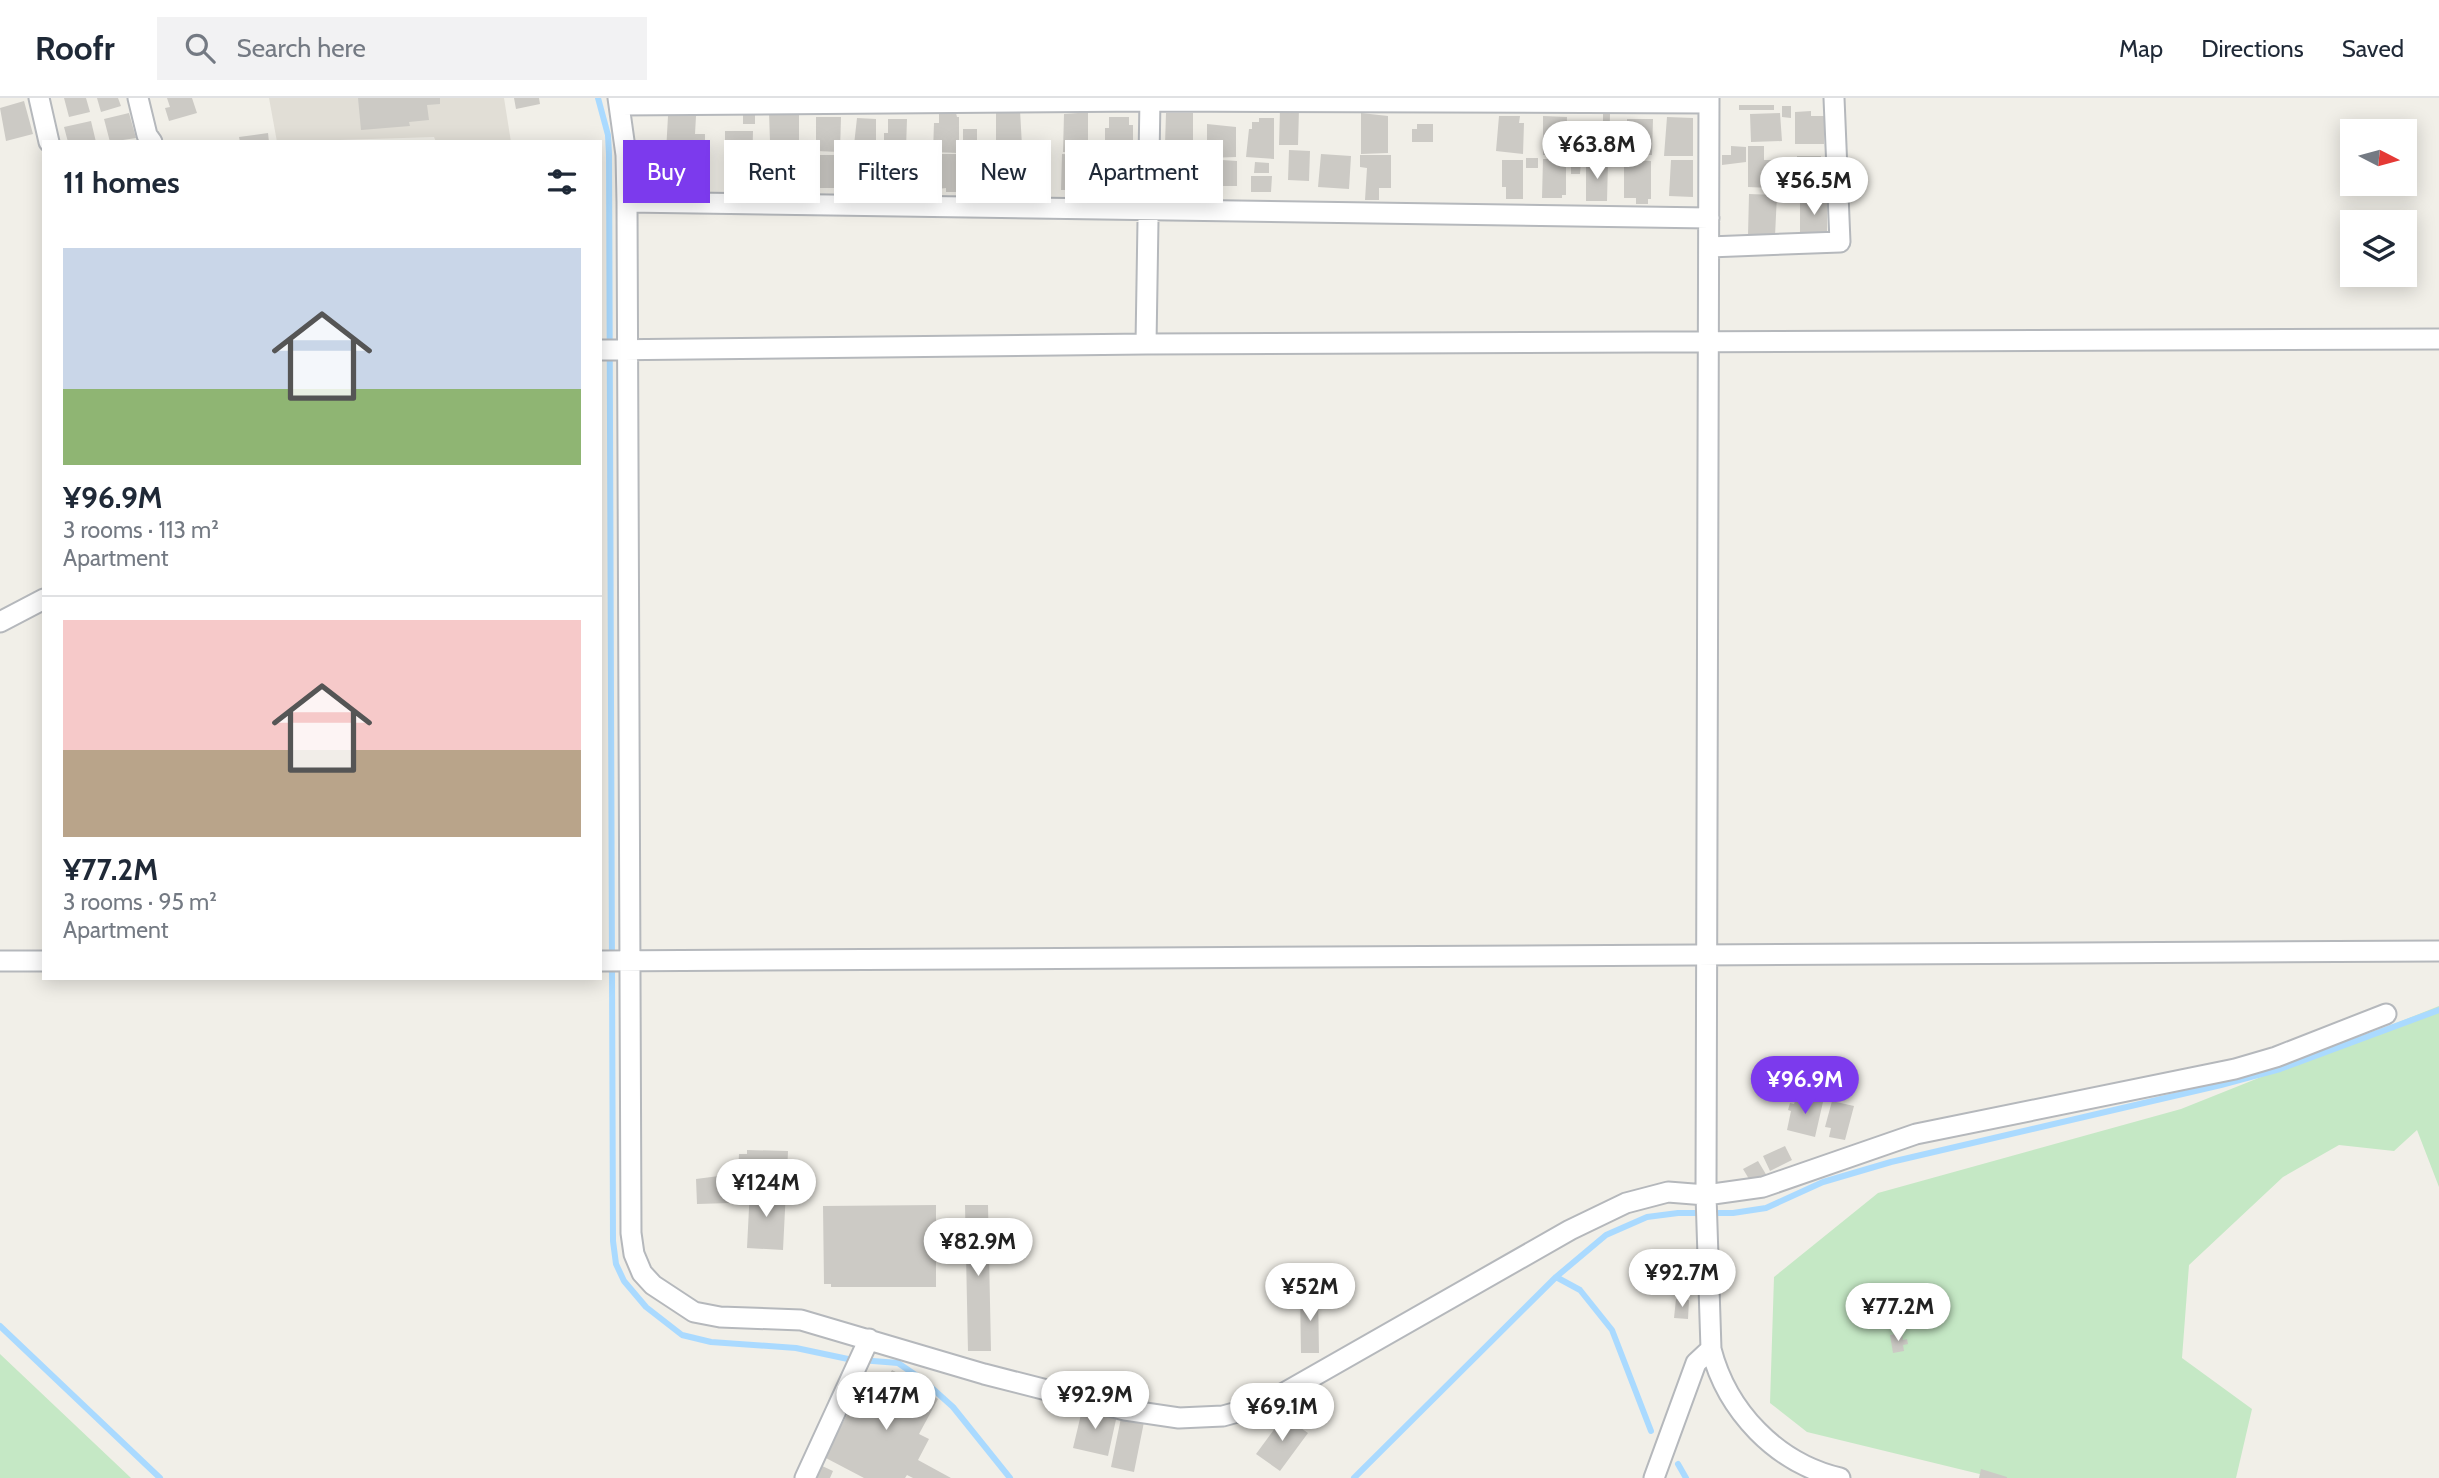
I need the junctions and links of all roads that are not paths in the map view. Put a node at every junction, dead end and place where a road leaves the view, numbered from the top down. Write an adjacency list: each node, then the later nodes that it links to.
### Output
1 (38, 98): 11 (street)
2 (138, 98): 12 (street)
3 (1835, 98): 18 (street)
4 (1150, 100): 5 (street); 9 (street); 16 (street)
5 (1290, 100): 6 (street)
6 (1425, 100): 7 (street)
7 (1557, 100): 8 (street)
8 (1709, 100): 17 (street)
9 (863, 101): 10 (street)
10 (619, 102): 13 (street)
11 (48, 140)
12 (151, 140)
13 (624, 140)
14 (627, 203): 22 (street)
15 (692, 203): 16 (street)
16 (1150, 210): 17 (street); 21 (street)
17 (1709, 218): 18 (street)
18 (1709, 247): 20 (street)
19 (2439, 339): 20 (street)
20 (1709, 342): 21 (street); 26 (street)
21 (1146, 344): 22 (street)
22 (614, 350): 30 (street)
23 (42, 600): 24 (street)
24 (0, 622)
25 (2439, 951): 26 (street)
26 (1707, 956): 30 (street); 32 (street)
27 (0, 961): 28 (street)
28 (42, 961)
29 (602, 961): 30 (street)
30 (625, 961): 33 (street)
31 (2386, 1014): 32 (street)
32 (1707, 1207): 33 (street); 34 (street)
33 (869, 1339): 36 (street)
34 (1711, 1349): 35 (street); 37 (street)
35 (1660, 1474)
36 (805, 1478)
37 (1840, 1478)

